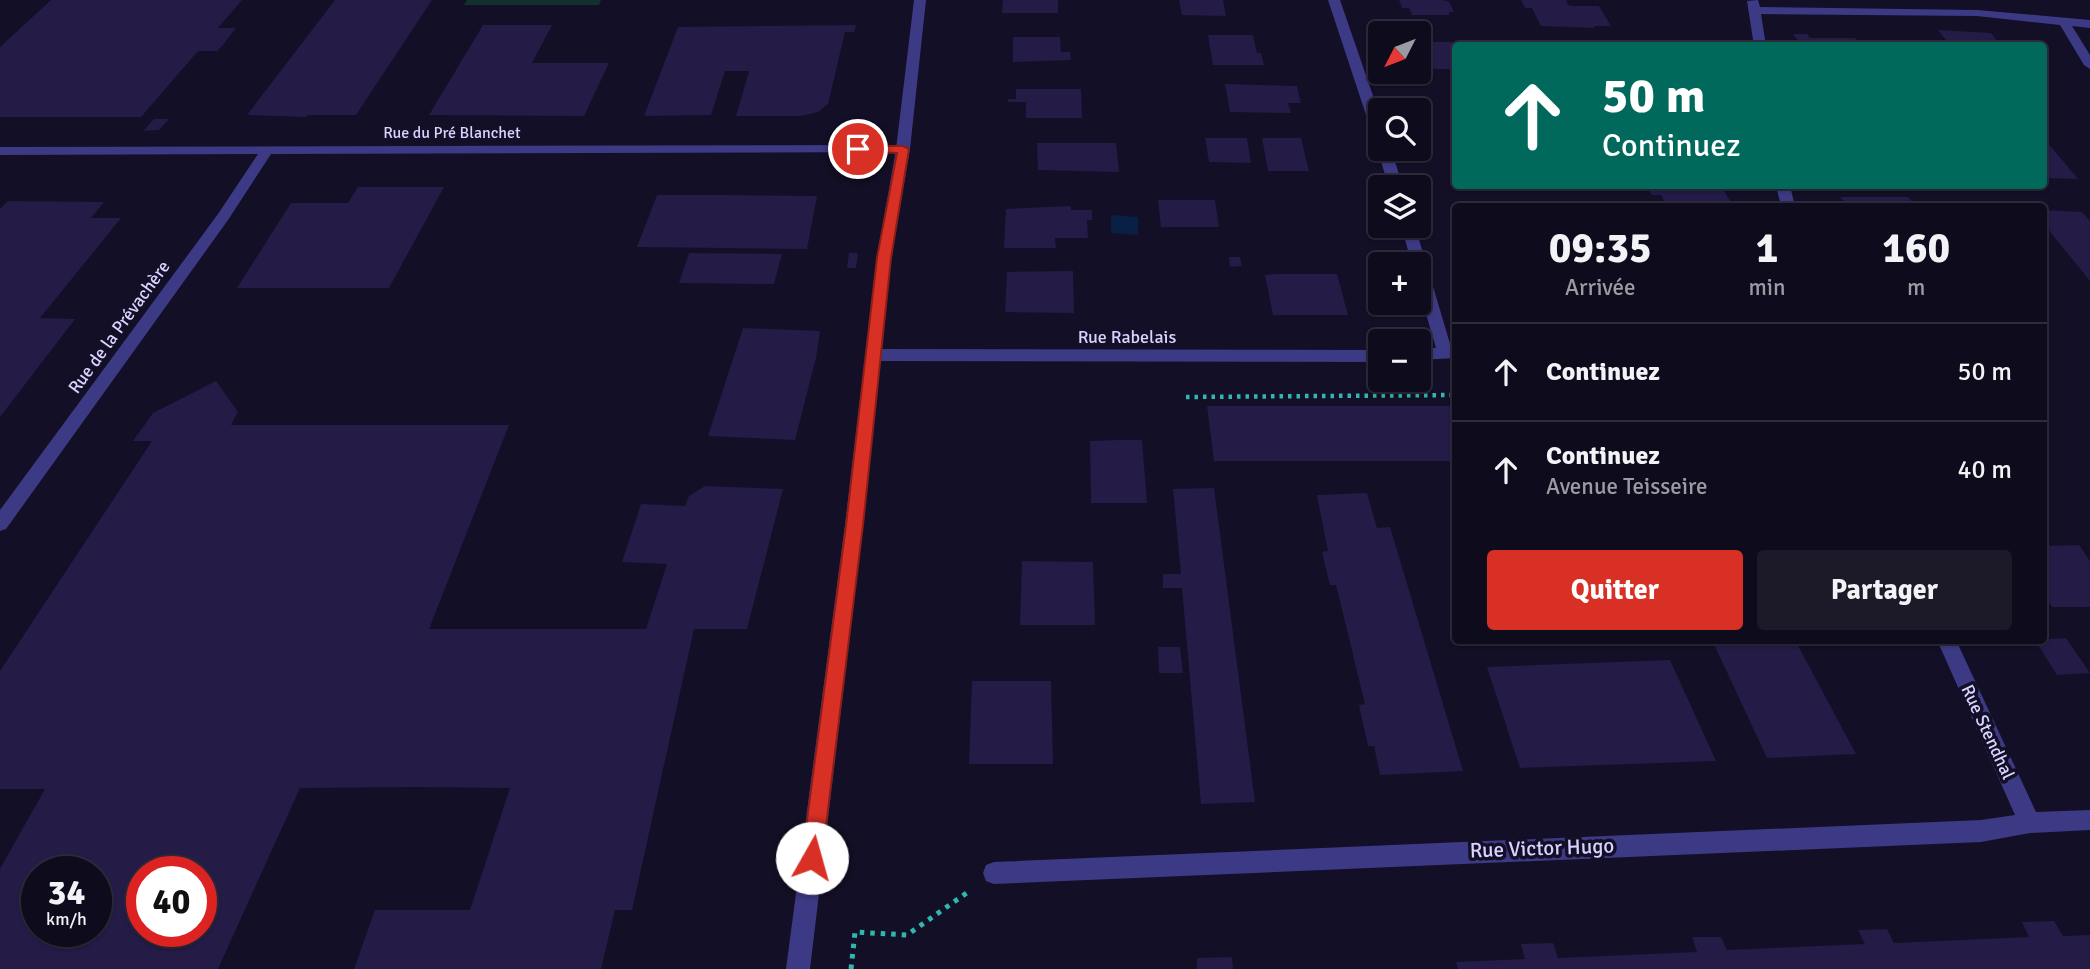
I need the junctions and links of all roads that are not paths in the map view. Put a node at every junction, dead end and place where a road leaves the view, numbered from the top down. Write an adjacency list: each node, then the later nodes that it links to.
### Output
1 (920, 0): 9 (street)
2 (1334, 0): 8 (street)
3 (1754, 5): 4 (street); 6 (street)
4 (2064, 22): 5 (street); 7 (street)
5 (2090, 23)
6 (1759, 42)
7 (2090, 65)
8 (1368, 101)
9 (903, 149): 11 (street, Rue du Pré Blanchet); 15 (street)
10 (0, 151): 11 (street, Rue du Pré Blanchet)
11 (267, 151): 17 (street, Rue de la Prévachère)
12 (1412, 238): 13 (street)
13 (1450, 353): 14 (street)
14 (1431, 354)
15 (874, 355): 16 (street, Rue Rabelais); 22 (street)
16 (1368, 356)
17 (0, 524)
18 (1948, 644): 20 (street, Rue Stendhal)
19 (2090, 820): 20 (street, Rue Victor Hugo)
20 (2030, 823): 21 (street, Rue Victor Hugo)
21 (994, 873)
22 (798, 969)

